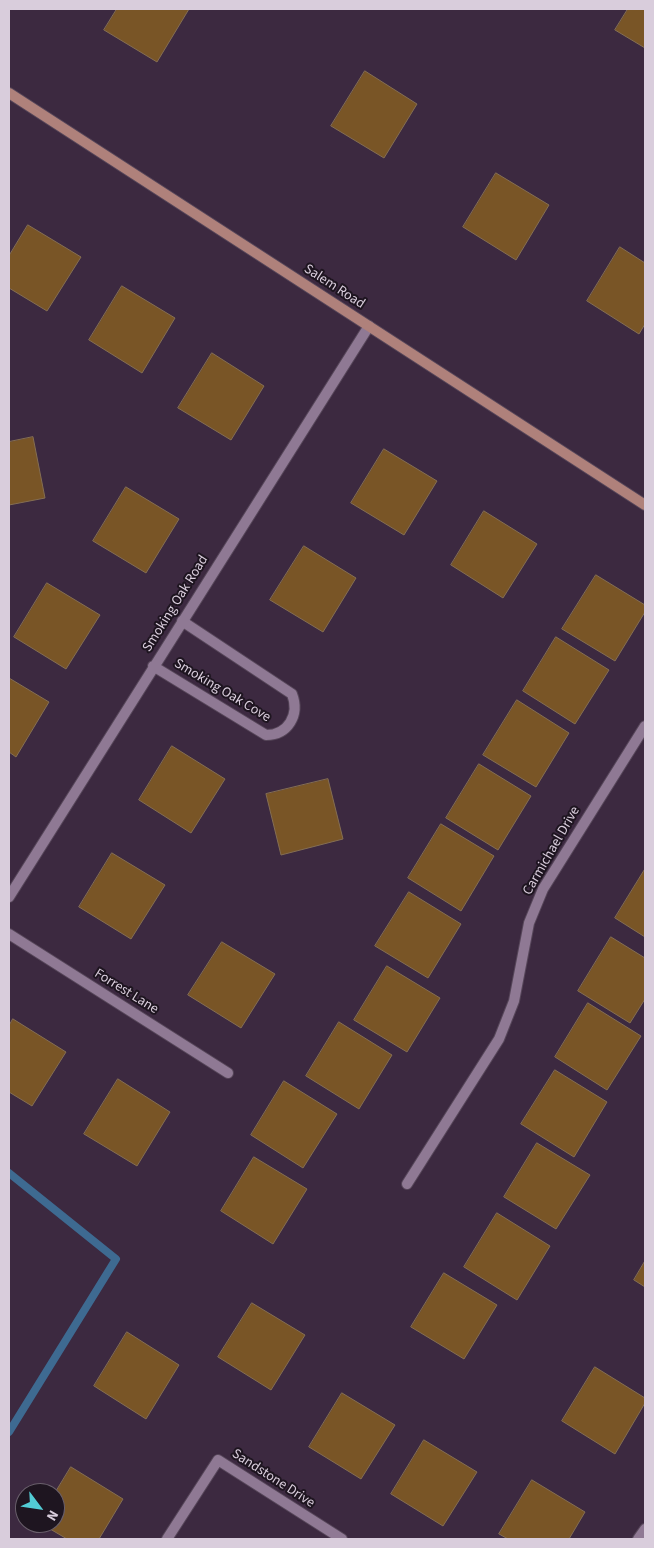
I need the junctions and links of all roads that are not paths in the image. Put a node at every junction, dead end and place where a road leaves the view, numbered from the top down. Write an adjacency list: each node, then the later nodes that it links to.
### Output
1 (9, 93): 2 (main road, Salem Road)
2 (369, 326): 3 (main road, Salem Road); 4 (street, Smoking Oak Road)
3 (645, 505)
4 (182, 620): 5 (street, Smoking Oak Road); 5 (street, Smoking Oak Cove)
5 (153, 666): 7 (street, Smoking Oak Road)
6 (645, 726): 10 (street, Carmichael Drive)
7 (9, 897)
8 (9, 934): 9 (street, Forrest Lane)
9 (228, 1073)
10 (407, 1184)
11 (645, 1529): 14 (street)
12 (167, 1539): 13 (street, Sandstone Drive)
13 (342, 1539)
14 (638, 1539)

